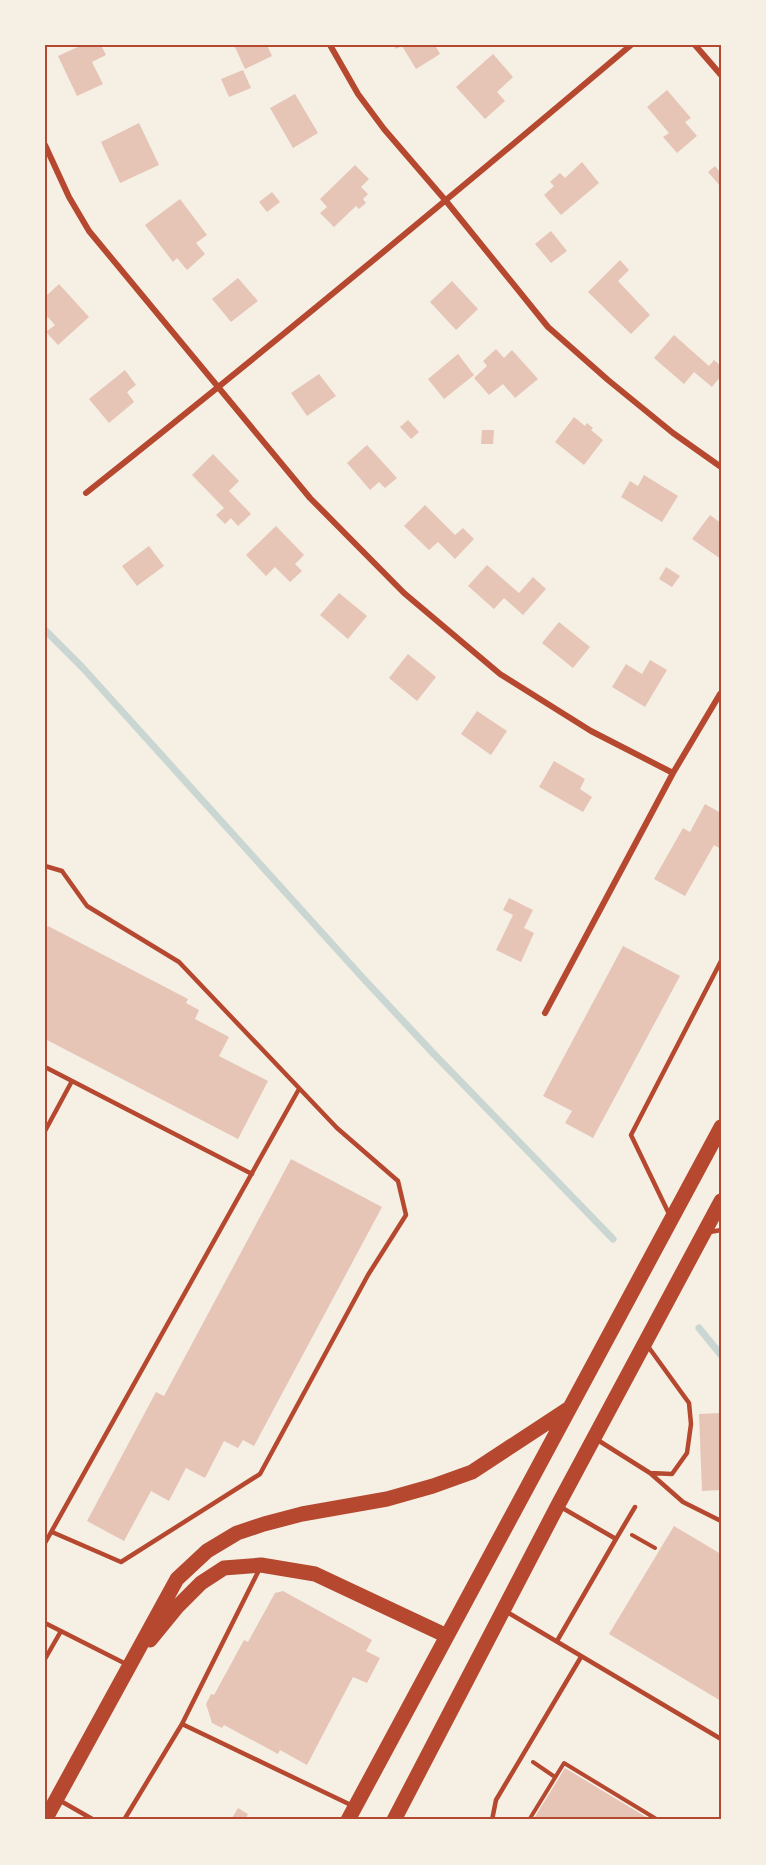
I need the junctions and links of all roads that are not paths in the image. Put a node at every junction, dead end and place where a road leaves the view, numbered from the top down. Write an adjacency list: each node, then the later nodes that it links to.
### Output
1 (330, 45): 6 (street)
2 (631, 45): 6 (street)
3 (695, 45): 4 (street)
4 (721, 75)
5 (45, 145): 7 (street)
6 (446, 201): 7 (street); 8 (street)
7 (219, 388): 9 (street); 11 (street)
8 (721, 467)
9 (86, 493)
10 (720, 694): 11 (street)
11 (673, 773): 14 (street)
12 (45, 866): 17 (lane)
13 (721, 961): 22 (lane)
14 (545, 1013)
15 (45, 1067): 16 (lane)
16 (72, 1081): 19 (lane); 20 (lane)
17 (299, 1089): 20 (lane); 32 (lane)
18 (721, 1127): 22 (main road)
19 (45, 1131)
20 (252, 1174): 32 (lane)
21 (721, 1201): 24 (main road)
22 (672, 1219): 26 (main road)
23 (721, 1230): 24 (lane)
24 (704, 1233): 25 (main road)
25 (645, 1342): 27 (main road); 28 (lane)
26 (571, 1407): 39 (main road); 43 (main road)
27 (594, 1438): 28 (lane); 29 (main road)
28 (650, 1473): 31 (lane)
29 (558, 1505): 33 (lane); 36 (main road)
30 (635, 1507): 33 (lane)
31 (721, 1521)
32 (51, 1532): 34 (lane)
33 (616, 1539): 40 (lane)
34 (45, 1543)
35 (261, 1565): 39 (main road); 43 (main road); 44 (lane)
36 (504, 1610): 40 (lane); 49 (main road)
37 (45, 1623): 38 (lane)
38 (61, 1631): 42 (lane); 43 (lane)
39 (447, 1636): 47 (main road)
40 (557, 1641): 41 (lane)
41 (581, 1657): 45 (lane); 48 (lane)
42 (45, 1659)
43 (129, 1665): 46 (main road)
44 (182, 1724): 47 (lane); 52 (lane)
45 (721, 1739)
46 (56, 1799): 50 (main road); 51 (lane)
47 (352, 1813)
48 (492, 1817)
49 (398, 1818)
50 (45, 1820)
51 (94, 1820)
52 (124, 1820)

